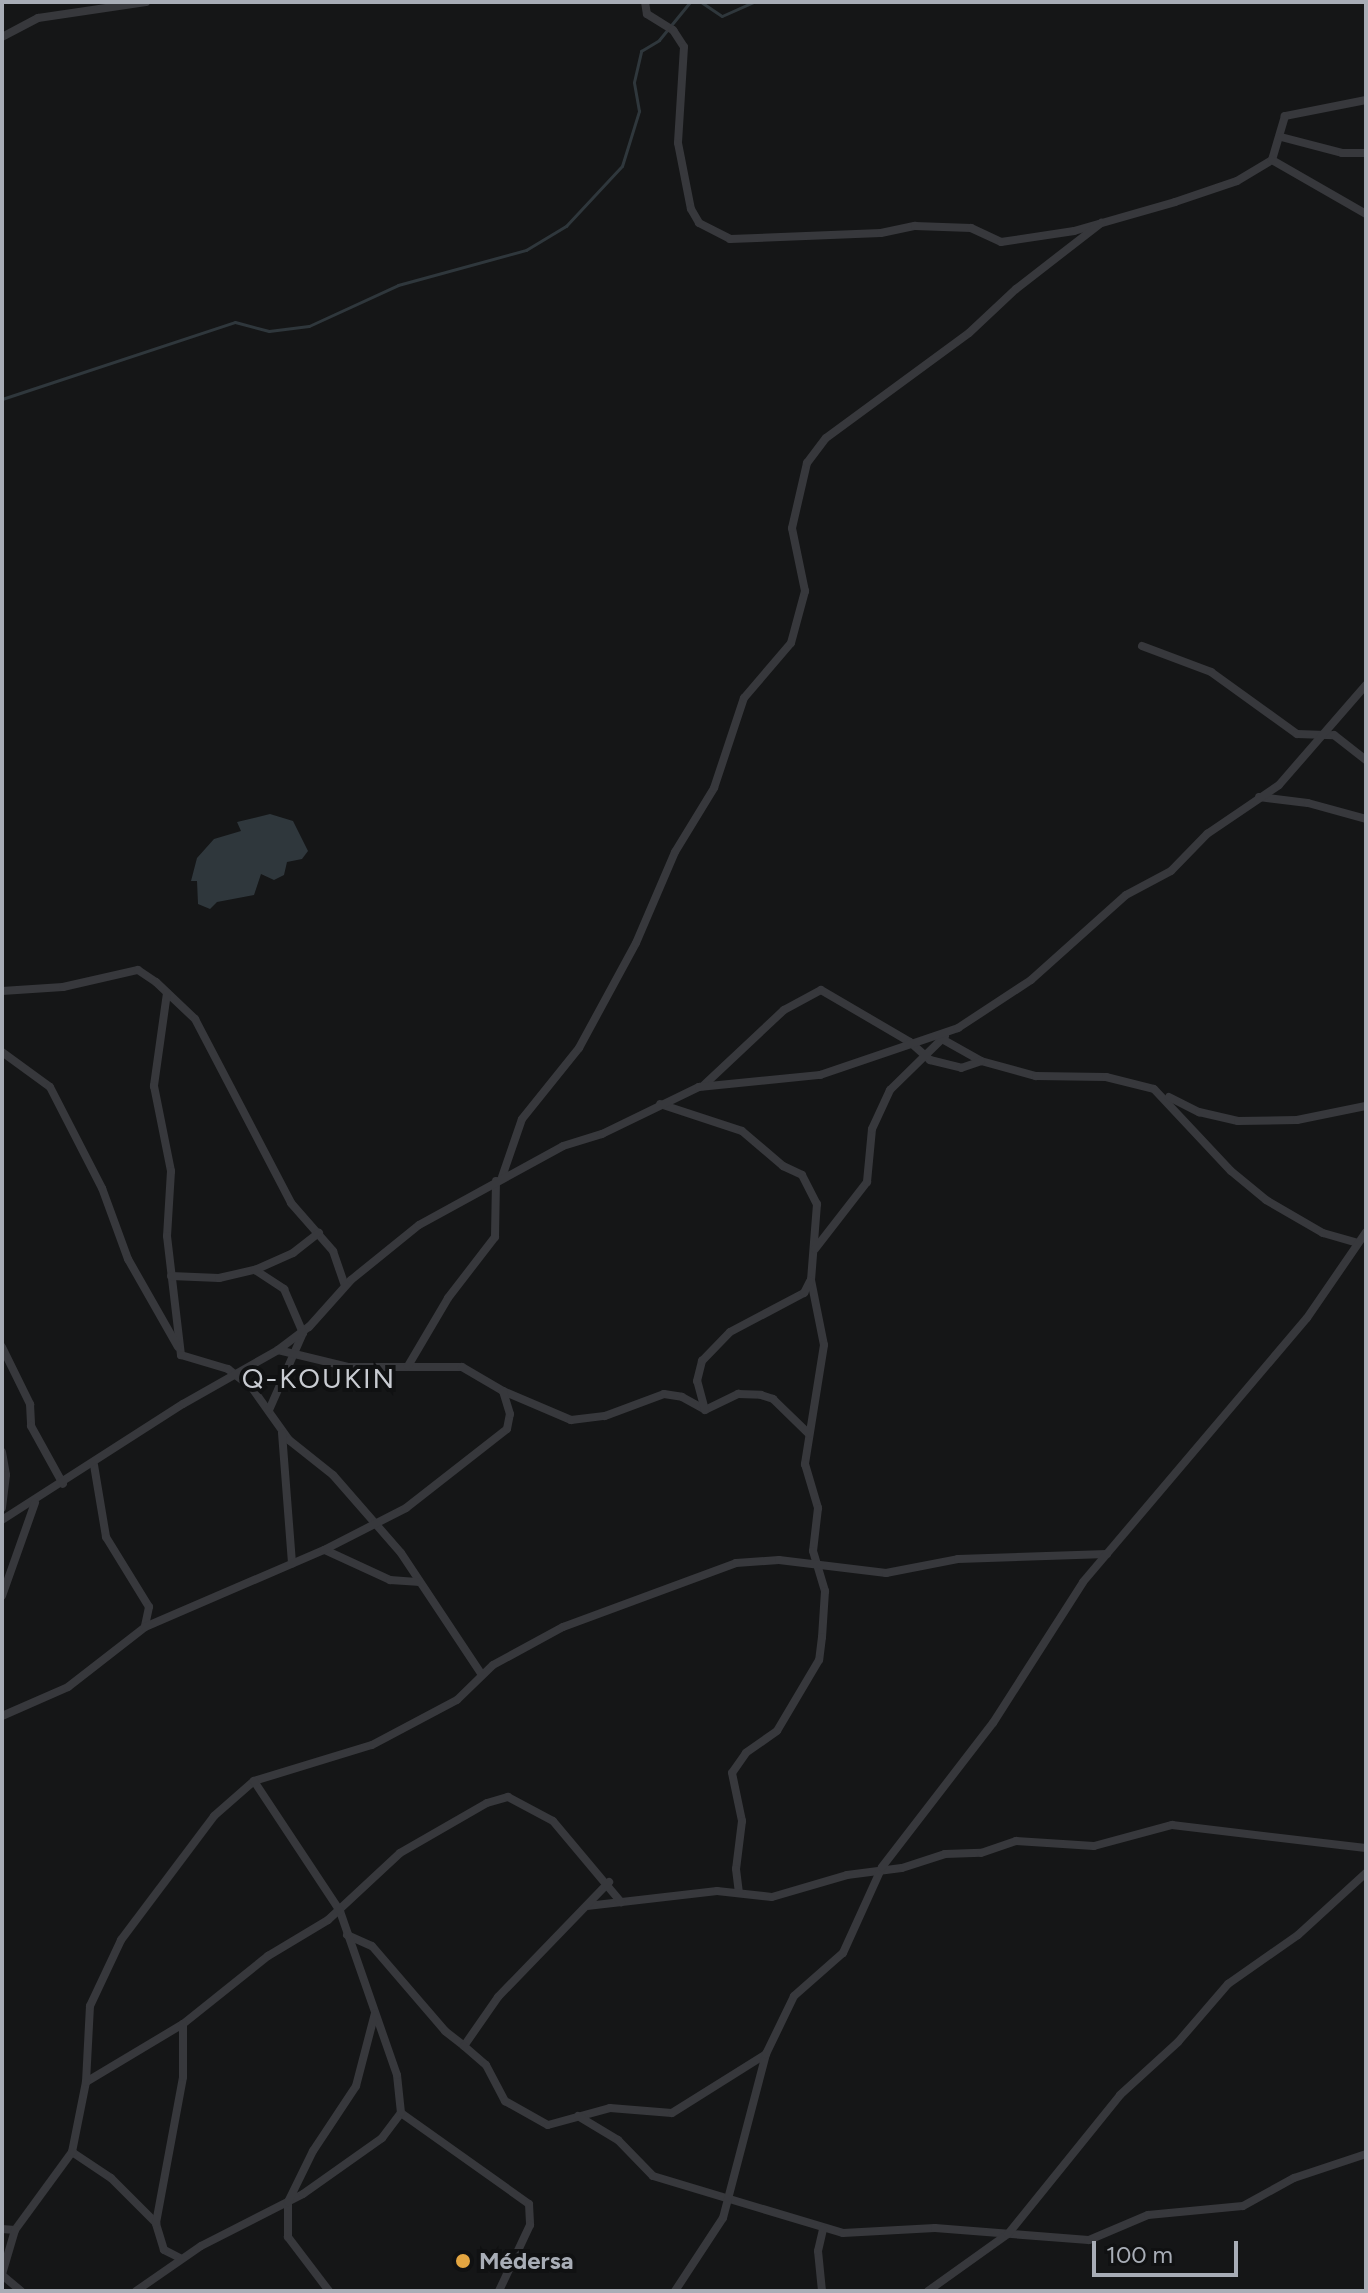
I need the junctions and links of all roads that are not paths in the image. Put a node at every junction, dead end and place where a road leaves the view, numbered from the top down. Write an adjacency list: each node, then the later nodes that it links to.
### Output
1 (146, 2): 3 (street)
2 (645, 2): 9 (street)
3 (2, 37)
4 (1366, 100): 5 (street)
5 (1281, 137): 6 (street); 7 (street)
6 (1366, 153)
7 (1272, 160): 8 (street); 9 (street)
8 (1366, 214)
9 (1101, 223): 27 (street)
10 (1142, 646): 12 (street)
11 (1366, 685): 12 (street)
12 (1320, 735): 13 (street); 14 (street)
13 (1366, 760)
14 (1259, 797): 15 (street); 18 (street)
15 (1366, 819)
16 (2, 991): 17 (street)
17 (167, 993): 29 (street); 33 (street)
18 (945, 1036): 19 (street); 21 (street); 22 (street)
19 (910, 1042): 21 (street); 23 (street); 23 (street)
20 (2, 1052): 38 (street)
21 (924, 1057): 22 (street); 31 (street)
22 (981, 1061): 24 (street)
23 (702, 1087): 25 (street)
24 (1166, 1096): 26 (street); 30 (street)
25 (659, 1104): 27 (street); 31 (street)
26 (1366, 1106)
27 (499, 1179): 35 (street); 41 (street)
28 (1366, 1232): 30 (street)
29 (319, 1233): 32 (street); 35 (street)
30 (1357, 1243): 55 (street)
31 (814, 1249): 34 (street)
32 (255, 1270): 33 (street); 36 (street)
33 (171, 1276): 38 (street)
34 (811, 1280): 45 (street); 47 (street)
35 (345, 1285): 36 (street)
36 (303, 1333): 39 (street); 40 (street)
37 (2, 1347): 50 (street)
38 (178, 1348): 42 (street)
39 (278, 1350): 40 (street); 42 (street)
40 (295, 1353): 41 (street); 44 (street)
41 (408, 1366): 43 (street)
42 (236, 1373): 44 (street); 49 (street)
43 (503, 1391): 45 (street); 53 (street)
44 (269, 1410): 46 (street)
45 (705, 1410): 47 (street)
46 (282, 1433): 53 (street); 56 (street)
47 (809, 1434): 57 (street)
48 (2, 1452): 52 (street)
49 (94, 1465): 50 (street); 60 (street)
50 (63, 1484): 51 (street)
51 (35, 1503): 52 (street); 59 (street)
52 (3, 1515)
53 (373, 1525): 54 (street); 58 (street)
54 (324, 1550): 56 (street); 58 (street)
55 (1107, 1554): 57 (street); 65 (street)
56 (292, 1564): 60 (street)
57 (818, 1566): 61 (street); 68 (street)
58 (417, 1582): 61 (street)
59 (2, 1596)
60 (145, 1627): 62 (street)
61 (482, 1675): 63 (street)
62 (2, 1716)
63 (254, 1781): 71 (street); 77 (street)
64 (1366, 1848): 65 (street)
65 (882, 1867): 68 (street); 76 (street)
66 (1366, 1873): 88 (street)
67 (609, 1882): 69 (street); 70 (street); 71 (street)
68 (739, 1892): 69 (street)
69 (621, 1902): 70 (street)
70 (587, 1906): 75 (street)
71 (340, 1911): 72 (street); 74 (street)
72 (347, 1935): 73 (street); 75 (street)
73 (375, 2013): 78 (street); 83 (street)
74 (183, 2024): 77 (street); 84 (street)
75 (464, 2046): 79 (street)
76 (766, 2054): 79 (street); 82 (street)
77 (86, 2082): 80 (street)
78 (401, 2113): 83 (street); 94 (street)
79 (578, 2116): 82 (street)
80 (72, 2152): 84 (street); 87 (street)
81 (1366, 2154): 88 (street)
82 (731, 2198): 86 (street); 95 (street)
83 (288, 2202): 89 (street); 93 (street)
84 (156, 2223): 89 (street)
85 (2, 2229): 87 (street)
86 (823, 2229): 88 (street); 96 (street)
87 (15, 2230): 90 (street)
88 (1008, 2234): 97 (street)
89 (180, 2258): 92 (street)
90 (2, 2275): 91 (street)
91 (21, 2291)
92 (136, 2291)
93 (329, 2291)
94 (499, 2291)
95 (675, 2291)
96 (822, 2291)
97 (928, 2291)

